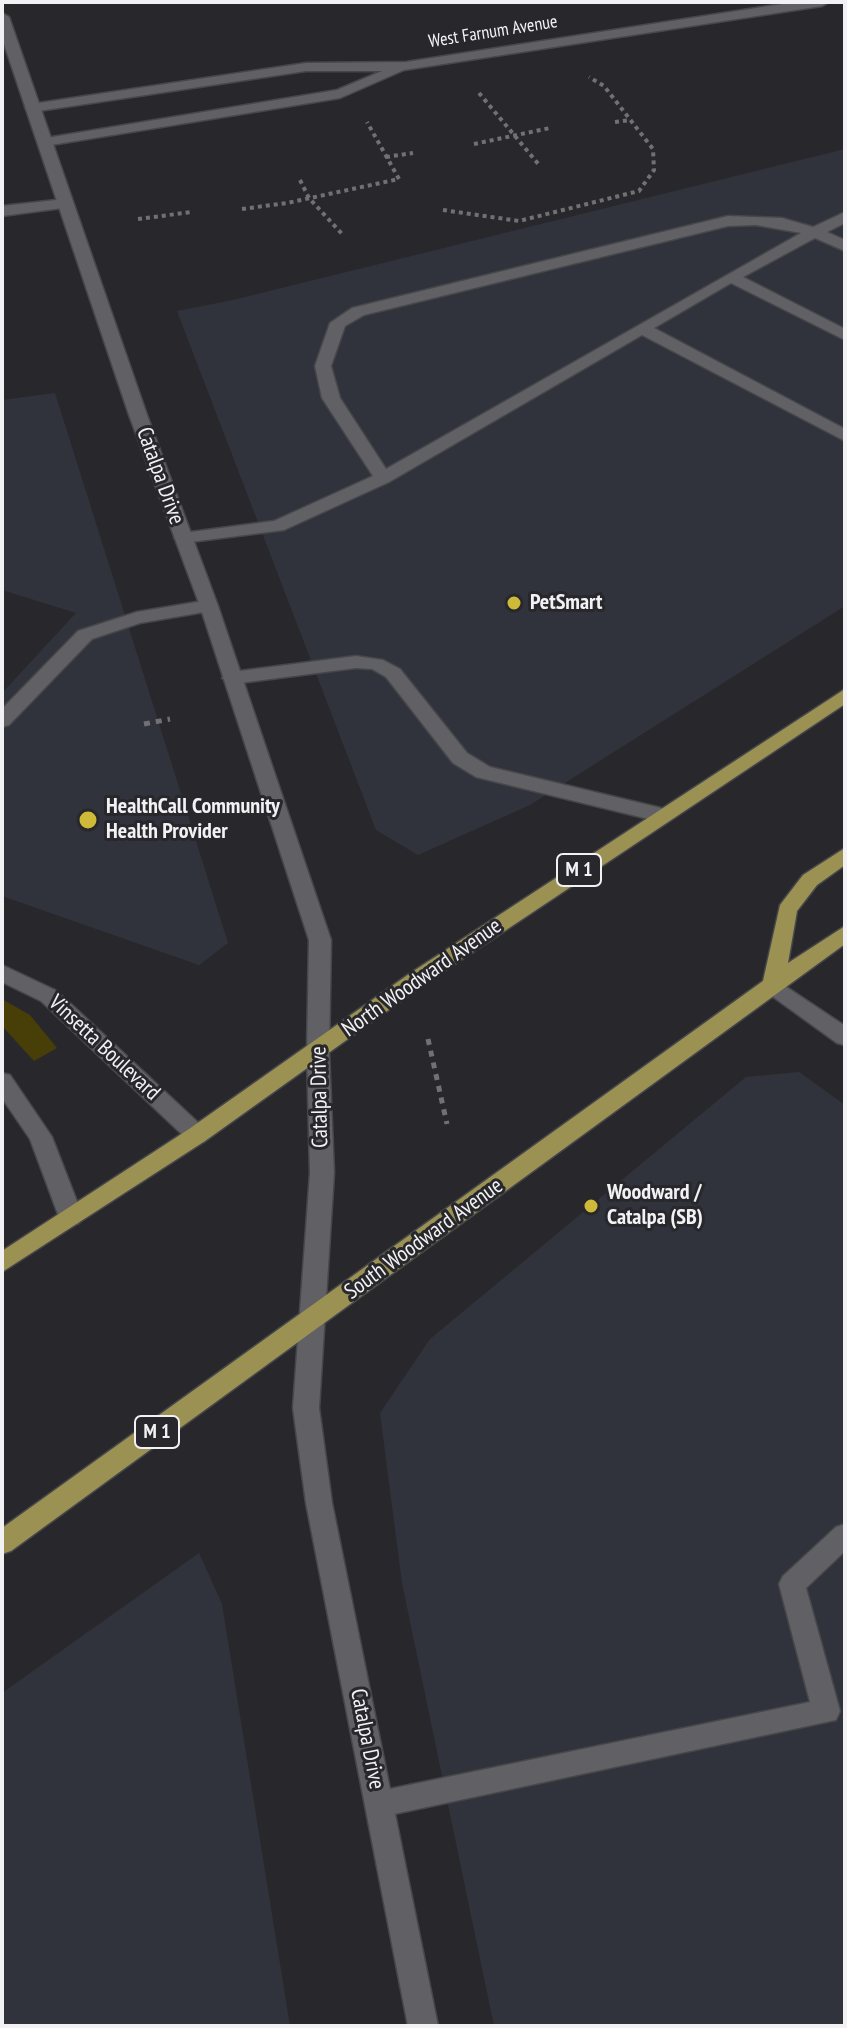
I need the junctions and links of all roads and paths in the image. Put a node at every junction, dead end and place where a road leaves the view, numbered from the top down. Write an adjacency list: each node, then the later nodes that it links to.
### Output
1 (822, 2): 3 (street, West Farnum Avenue)
2 (2, 17): 6 (street, Catalpa Drive)
3 (453, 58): 4 (street, West Farnum Avenue); 11 (path)
4 (406, 66): 6 (street, West Farnum Avenue); 12 (street, West Farnum Avenue)
5 (585, 74): 8 (path)
6 (32, 108): 12 (street, Catalpa Drive)
7 (365, 120): 15 (path)
8 (630, 120): 9 (path); 21 (path)
9 (615, 122)
10 (550, 128): 11 (path)
11 (513, 134): 13 (path); 16 (path)
12 (45, 142): 20 (street, Catalpa Drive)
13 (474, 144)
14 (413, 153): 15 (path)
15 (386, 157): 18 (path)
16 (540, 166)
17 (300, 180): 18 (path)
18 (309, 198): 22 (path); 29 (path)
19 (568, 202): 21 (path)
20 (65, 204): 24 (street); 36 (street, Catalpa Drive)
21 (574, 207): 23 (path)
22 (242, 209)
23 (443, 210)
24 (2, 211)
25 (192, 212): 27 (path)
26 (845, 217): 28 (street)
27 (138, 219)
28 (815, 232): 30 (street); 31 (street); 35 (street)
29 (343, 235)
30 (845, 246)
31 (731, 277): 32 (street); 33 (street)
32 (642, 328): 34 (street); 35 (street)
33 (845, 335)
34 (845, 436)
35 (383, 478): 36 (street)
36 (183, 538): 37 (street, Catalpa Drive)
37 (209, 606): 38 (street, Catalpa Drive); 41 (street)
38 (232, 678): 43 (street); 50 (street, Catalpa Drive)
39 (845, 695): 43 (main road, North Woodward Avenue / M 1)
40 (170, 719): 42 (path)
41 (2, 721)
42 (144, 724)
43 (661, 815): 50 (main road, North Woodward Avenue / M 1)
44 (845, 855): 47 (main road)
45 (845, 933): 47 (main road, South Woodward Avenue / M 1)
46 (2, 973): 53 (street, Vinsetta Boulevard)
47 (773, 986): 48 (street); 56 (main road, South Woodward Avenue / M 1)
48 (845, 1037)
49 (428, 1039): 52 (path)
50 (318, 1052): 53 (main road, North Woodward Avenue / M 1); 56 (street, Catalpa Drive)
51 (2, 1081): 54 (street)
52 (447, 1124)
53 (197, 1135): 54 (main road, North Woodward Avenue / M 1)
54 (71, 1217): 55 (main road, North Woodward Avenue / M 1)
55 (2, 1263)
56 (312, 1321): 58 (main road, South Woodward Avenue / M 1); 59 (street, Catalpa Drive)
57 (845, 1535): 59 (street)
58 (2, 1543)
59 (380, 1804): 60 (street, Catalpa Drive)
60 (423, 2026)

